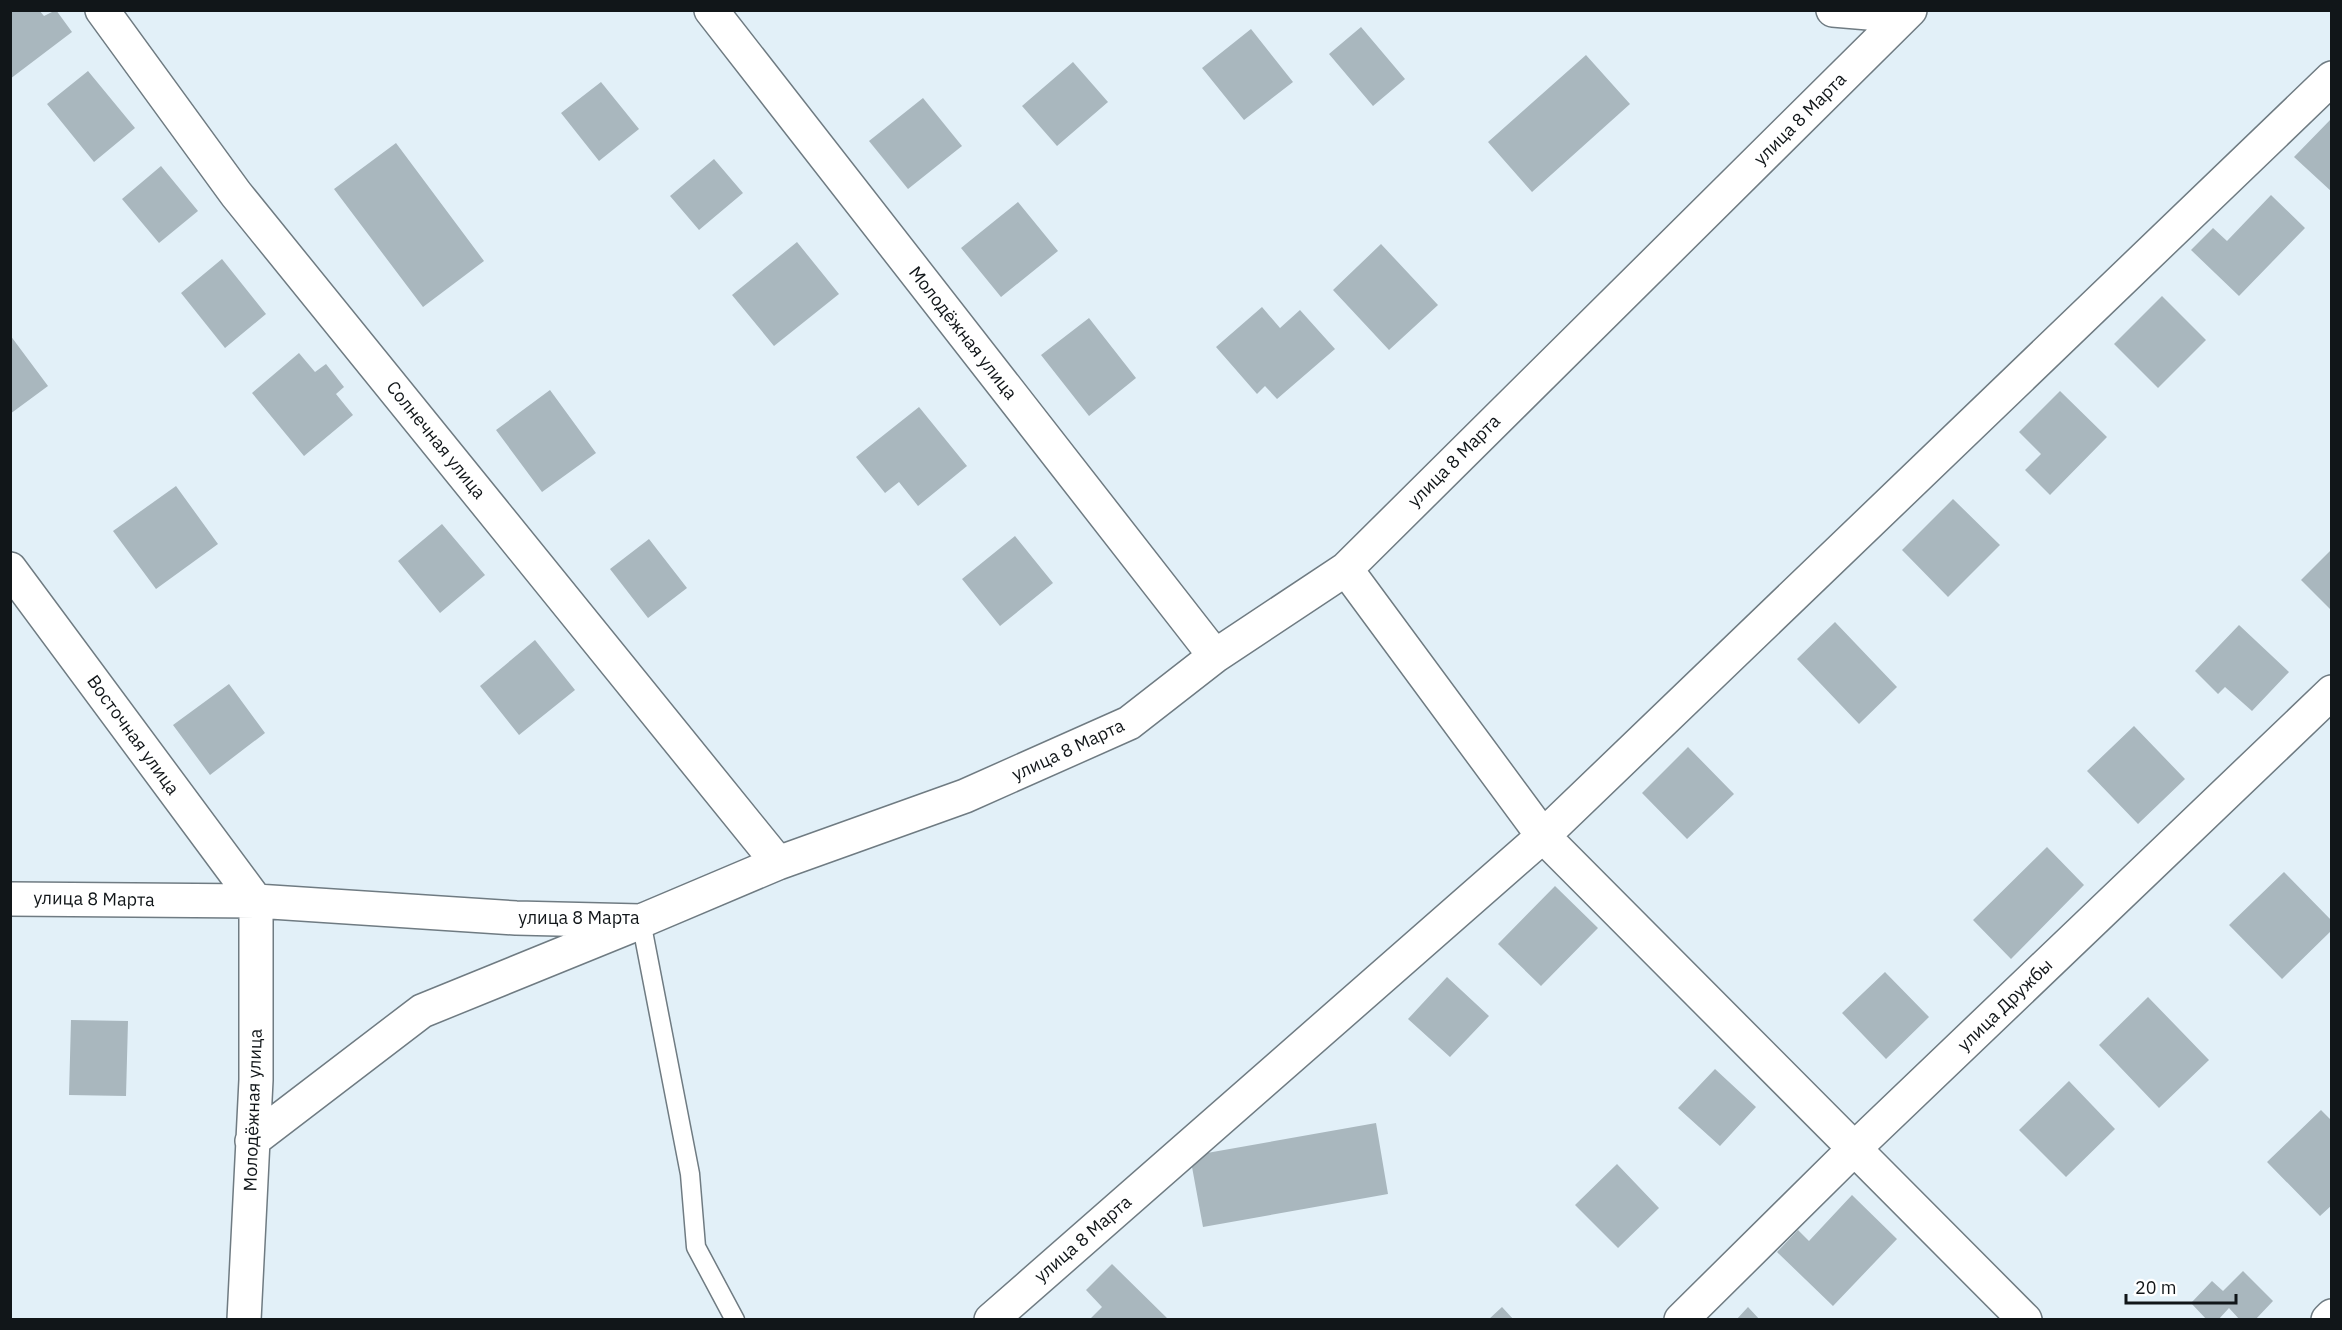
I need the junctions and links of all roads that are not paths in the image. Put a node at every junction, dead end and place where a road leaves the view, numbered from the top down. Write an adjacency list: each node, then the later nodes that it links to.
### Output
1 (102, 10): 11 (street, Солнечная улица)
2 (711, 10): 8 (street, Молодёжная улица)
3 (1833, 10): 4 (street)
4 (1907, 13): 7 (street, улица 8 Марта)
5 (2331, 78): 10 (street, улица 8 Марта)
6 (10, 569): 13 (street, Восточная улица)
7 (1346, 569): 8 (street, улица 8 Марта); 10 (street)
8 (1215, 656): 11 (street, улица 8 Марта)
9 (2331, 692): 16 (street, улица Дружбы)
10 (1543, 836): 16 (street); 20 (street, улица 8 Марта)
11 (778, 863): 14 (street, улица 8 Марта)
12 (10, 899): 13 (street, улица 8 Марта)
13 (256, 901): 14 (street, улица 8 Марта); 15 (street, Молодёжная улица)
14 (641, 921): 15 (street); 19 (lane)
15 (252, 1141): 18 (street, Молодёжная улица)
16 (1855, 1148): 21 (street, улица Дружбы); 22 (street)
17 (2331, 1316): 23 (street)
18 (244, 1320)
19 (735, 1320)
20 (991, 1320)
21 (1681, 1320)
22 (2025, 1320)
23 (2328, 1320)

